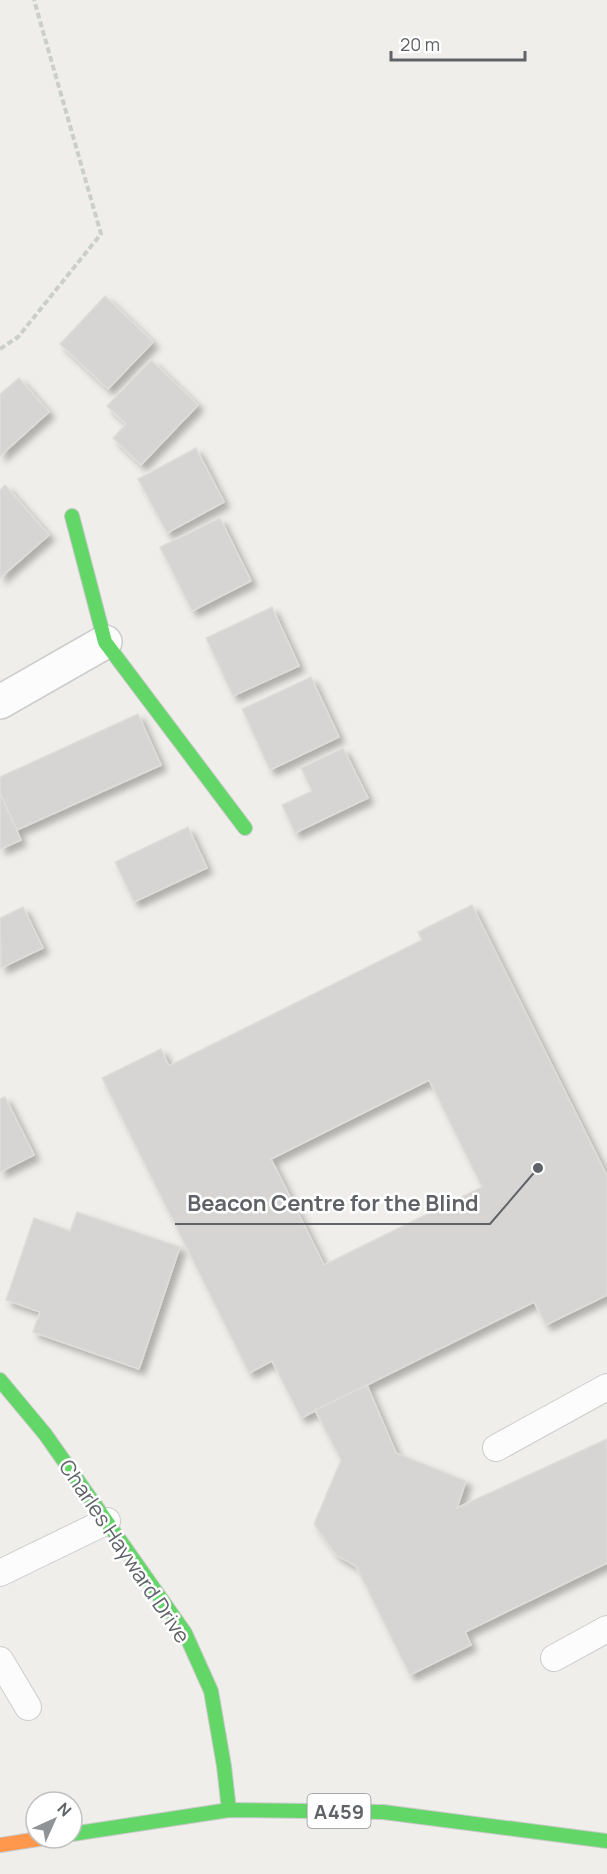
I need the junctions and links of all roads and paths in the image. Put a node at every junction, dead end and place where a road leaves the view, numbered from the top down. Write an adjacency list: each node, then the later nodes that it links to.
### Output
1 (34, 0): 2 (path)
2 (0, 349)
3 (72, 516): 4 (street)
4 (105, 642): 5 (street); 6 (street)
5 (0, 702)
6 (245, 828)
7 (0, 1380): 10 (street, Charles Hayward Drive)
8 (607, 1387): 9 (lane)
9 (496, 1448)
10 (107, 1521): 11 (lane); 16 (street, Charles Hayward Drive)
11 (0, 1573)
12 (607, 1629): 13 (lane)
13 (554, 1658)
14 (0, 1660): 15 (lane)
15 (28, 1707)
16 (229, 1809): 17 (street, A459); 19 (street, A459)
17 (84, 1832)
18 (24, 1841): 20 (street)
19 (607, 1841)
20 (0, 1845)

